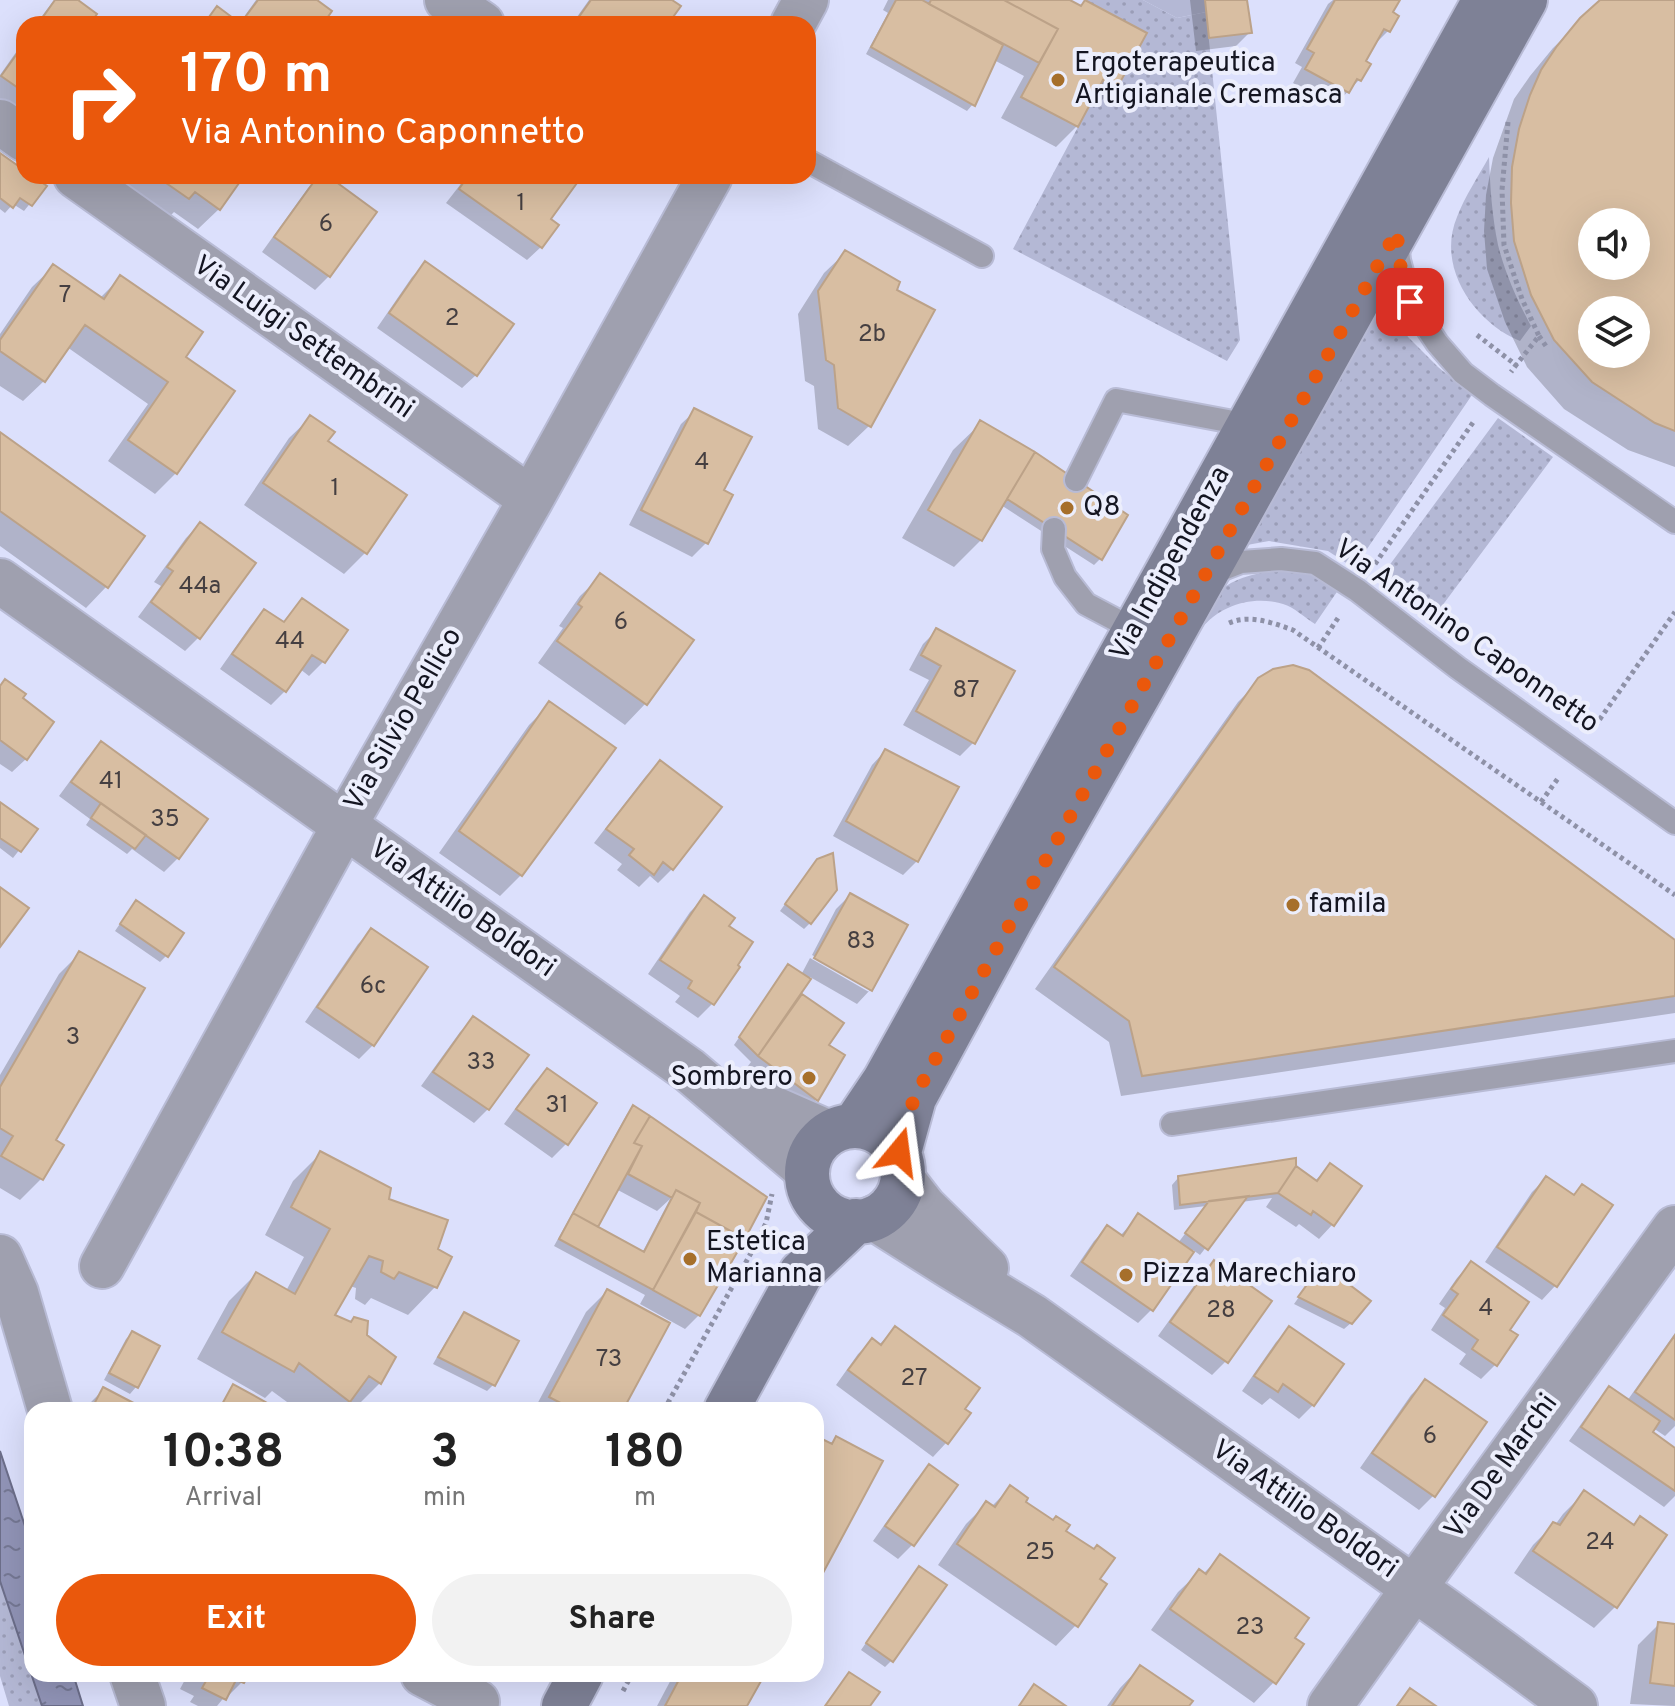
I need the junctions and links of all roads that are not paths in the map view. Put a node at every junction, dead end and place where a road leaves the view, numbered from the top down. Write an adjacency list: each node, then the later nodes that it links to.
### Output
1 (447, 0): 4 (street)
2 (1485, 0): 10 (street, Via Indipendenza)
3 (1525, 0): 8 (street, Via Indipendenza)
4 (470, 16)
5 (816, 165): 9 (lane)
6 (87, 184): 12 (street, Via Luigi Settembrini)
7 (702, 184): 12 (street, Via Silvio Pellico)
8 (1397, 231): 13 (lane); 15 (street, Via Indipendenza)
9 (982, 256)
10 (1249, 425): 11 (lane); 17 (street, Via Indipendenza)
11 (1076, 480)
12 (531, 499): 19 (street, Via Silvio Pellico)
13 (1675, 522)
14 (1054, 529): 17 (lane)
15 (1205, 576): 17 (street, Via Indipendenza); 18 (lane, Via Antonino Caponnetto)
16 (0, 581): 19 (street, Via Attilio Boldori)
17 (1153, 633): 23 (street, Via Indipendenza); 24 (street, Via Indipendenza)
18 (1675, 823)
19 (344, 826): 21 (street, Via Attilio Boldori); 29 (street, Via Silvio Pellico)
20 (1675, 1051): 22 (lane)
21 (689, 1070): 23 (street, Via Attilio Boldori); 25 (street, Via Attilio Boldori)
22 (1172, 1124)
23 (841, 1130): 24 (street); 25 (street)
24 (901, 1166): 26 (street); 31 (street, Via Attilio Boldori)
25 (796, 1183): 26 (street); 30 (street)
26 (865, 1219): 30 (street); 31 (street, Via Attilio Boldori)
27 (1675, 1228): 34 (street, Via De Marchi)
28 (0, 1257): 32 (street)
29 (102, 1266)
30 (801, 1273): 33 (street)
31 (1032, 1316): 34 (street, Via Attilio Boldori)
32 (48, 1402)
33 (730, 1402)
34 (1414, 1588): 41 (street, Via De Marchi); 42 (street, Via Attilio Boldori)
35 (135, 1682): 39 (street)
36 (438, 1682): 38 (street)
37 (577, 1682): 40 (street)
38 (477, 1702)
39 (143, 1706)
40 (564, 1706)
41 (1330, 1706)
42 (1575, 1706)

